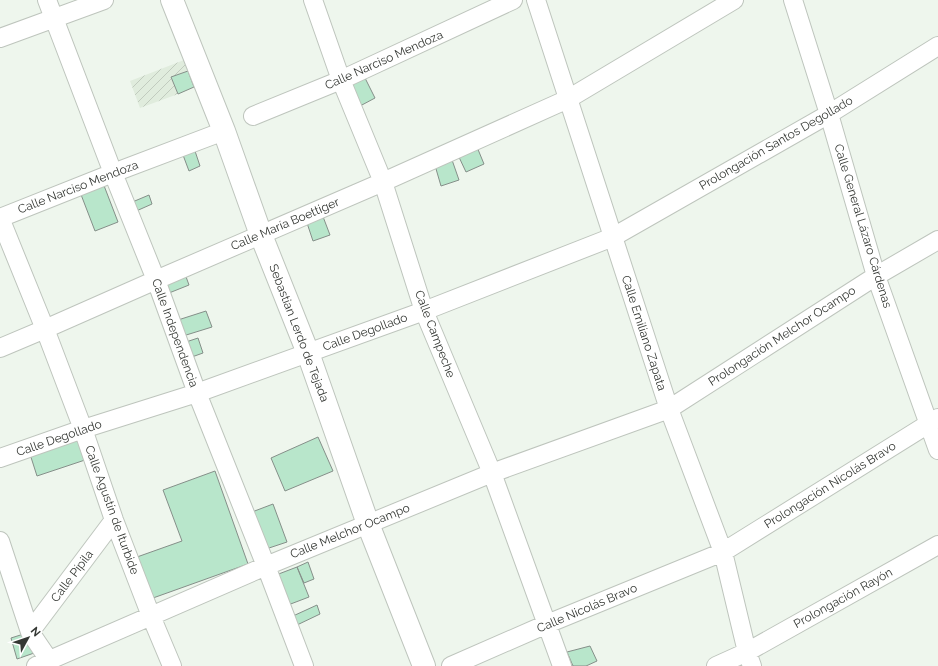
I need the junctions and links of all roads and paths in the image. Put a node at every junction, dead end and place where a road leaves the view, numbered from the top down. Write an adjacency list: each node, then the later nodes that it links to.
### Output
1 (47, 0): 9 (street, Calle Independencia)
2 (104, 0): 9 (street)
3 (172, 0): 16 (main road, Sebastian Lerdo de Tejada)
4 (313, 0): 12 (street, Calle Campeche)
5 (513, 0): 12 (street, Calle Narciso Mendoza)
6 (536, 0): 13 (street, Calle Emiliano Zapata)
7 (734, 0): 13 (street, Calle María Boettiger)
8 (793, 0): 14 (street, Calle General Lázaro Cárdenas)
9 (54, 19): 10 (street); 17 (street, Calle Independencia)
10 (0, 38)
11 (938, 46): 14 (street, Prolongación Santos Degollado)
12 (340, 80): 15 (street, Calle Narciso Mendoza); 18 (street, Calle Campeche)
13 (568, 99): 18 (street, Calle María Boettiger); 21 (street, Calle Emiliano Zapata)
14 (829, 114): 21 (street, Prolongación Santos Degollado); 23 (street, Calle General Lázaro Cárdenas)
15 (253, 116)
16 (224, 131): 17 (street, Calle Narciso Mendoza); 20 (main road, Sebastian Lerdo de Tejada)
17 (113, 173): 19 (street, Calle Narciso Mendoza); 24 (street, Calle Independencia)
18 (383, 182): 20 (street, Calle María Boettiger); 25 (street, Calle Campeche)
19 (0, 218): 26 (street, Calle Agustín de Iturbide)
20 (261, 235): 24 (street, Calle María Boettiger); 28 (main road, Sebastian Lerdo de Tejada)
21 (613, 237): 25 (street, Calle Degollado); 30 (street, Calle Emiliano Zapata)
22 (938, 240): 23 (street, Prolongación Melchor Ocampo)
23 (876, 276): 30 (street, Prolongación Melchor Ocampo); 31 (street, Calle General Lázaro Cárdenas)
24 (156, 280): 26 (street, Calle María Boettiger); 29 (street, Calle Independencia)
25 (424, 311): 28 (street, Calle Degollado); 35 (street, Calle Campeche)
26 (45, 329): 27 (street, Calle María Boettiger); 32 (street, Calle Agustín de Iturbide)
27 (0, 348)
28 (308, 353): 29 (street, Calle Degollado); 37 (main road, Sebastian Lerdo de Tejada)
29 (197, 393): 32 (street, Calle Degollado); 41 (street, Calle Independencia)
30 (669, 409): 35 (street, Calle Melchor Ocampo); 40 (street, Calle Emiliano Zapata)
31 (933, 421): 33 (street, Calle General Lázaro Cárdenas); 40 (street, Prolongación Nicolás Bravo)
32 (83, 429): 34 (street, Calle Degollado); 36 (street, Calle Agustín de Iturbide)
33 (938, 450)
34 (0, 458)
35 (492, 473): 37 (street, Calle Melchor Ocampo); 43 (street, Calle Campeche)
36 (114, 520): 42 (street, Calle Agustín de Iturbide); 44 (street, Calle Pípila)
37 (368, 524): 41 (street, Calle Melchor Ocampo); 49 (main road, Sebastian Lerdo de Tejada)
38 (0, 541): 44 (street)
39 (938, 545): 45 (street, Prolongación Rayón)
40 (723, 552): 43 (street, Calle Nicolás Bravo); 45 (street, Calle Emiliano Zapata)
41 (266, 566): 42 (street, Calle Melchor Ocampo); 48 (street, Calle Independencia)
42 (151, 616): 46 (street, Calle Melchor Ocampo); 47 (street, Calle Agustín de Iturbide)
43 (547, 624): 50 (street, Calle Nicolás Bravo); 51 (street, Calle Campeche)
44 (30, 632): 46 (street)
45 (750, 659): 52 (street, Prolongación Rayón)
46 (45, 664)
47 (172, 666)
48 (304, 666)
49 (424, 666)
50 (451, 666)
51 (562, 666)
52 (716, 666)

